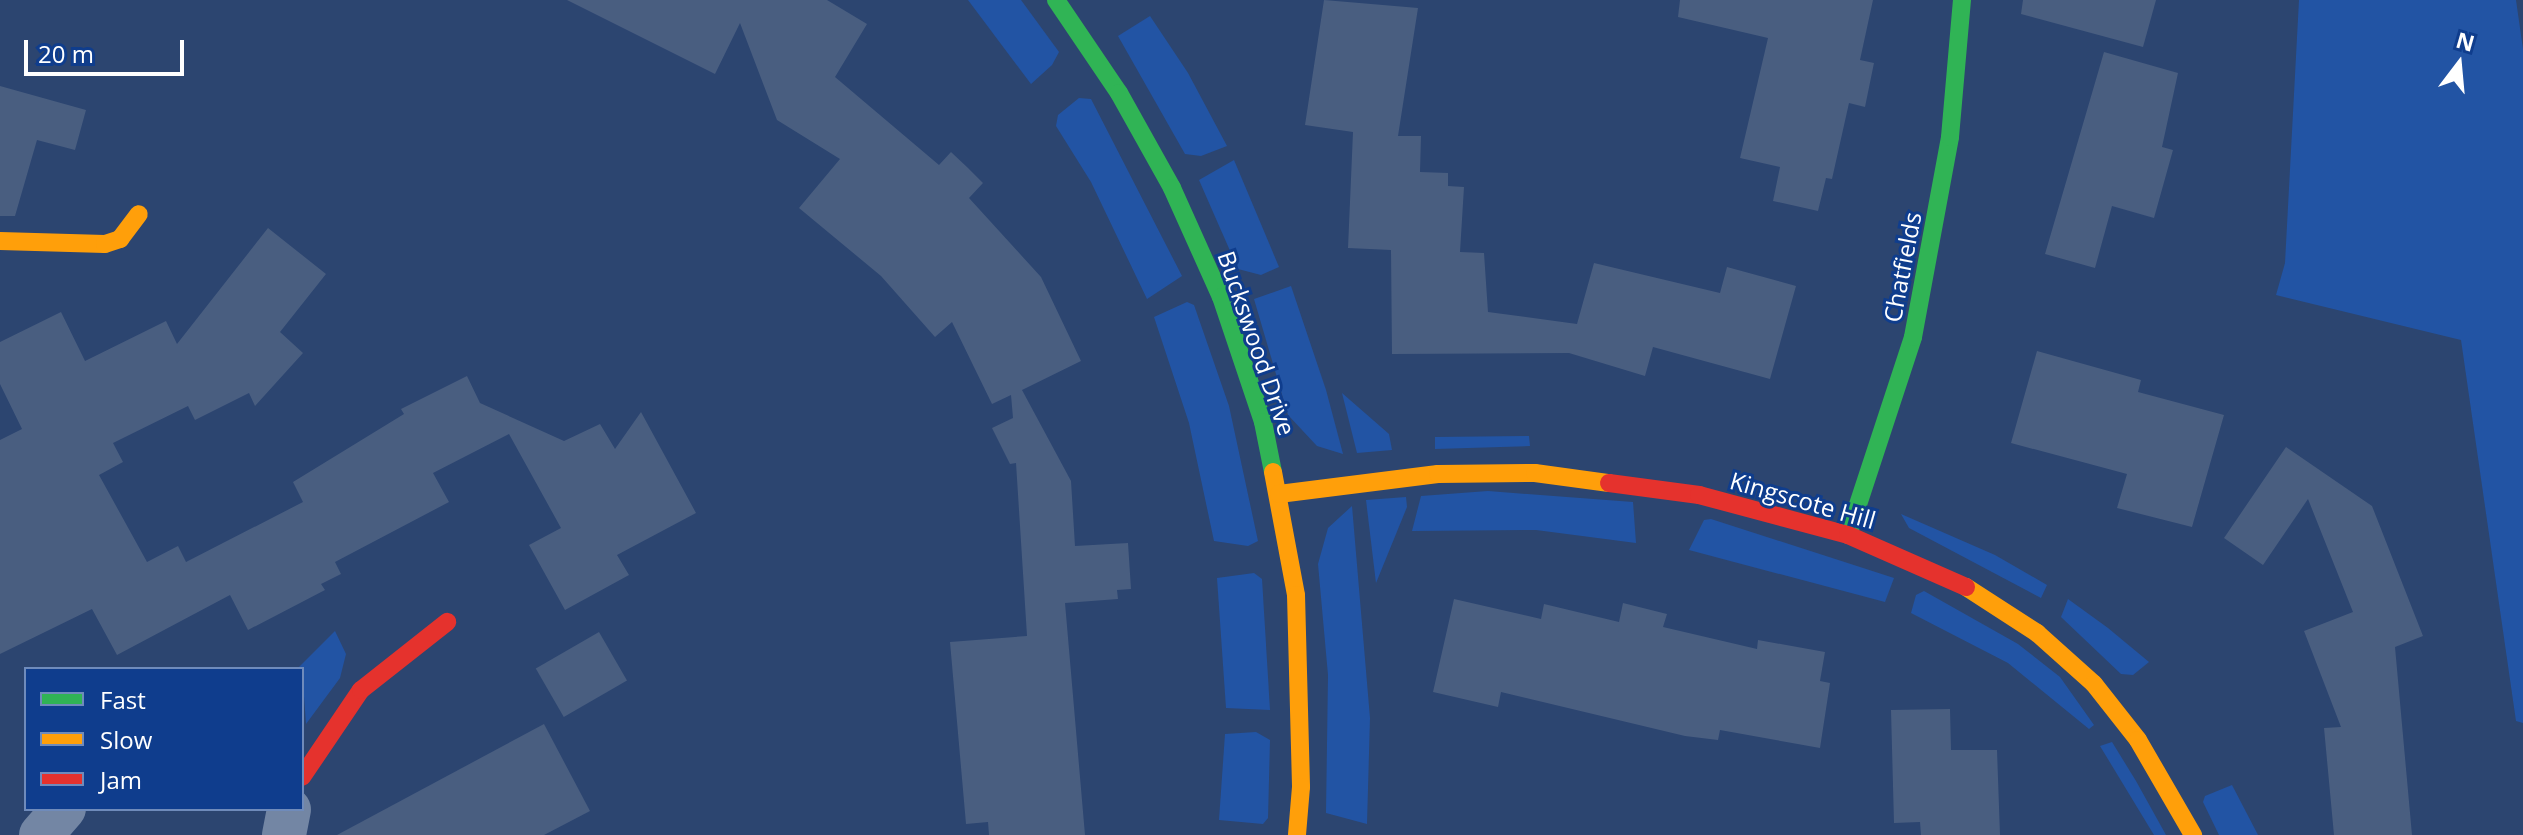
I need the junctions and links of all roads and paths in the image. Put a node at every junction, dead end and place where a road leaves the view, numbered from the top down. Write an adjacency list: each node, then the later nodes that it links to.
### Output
1 (1056, 0): 5 (street, Buckswood Drive)
2 (1962, 0): 6 (street, Chatfields)
3 (139, 214): 4 (street)
4 (0, 241)
5 (1279, 494): 6 (street, Kingscote Hill); 11 (street, Buckswood Drive)
6 (1848, 535): 12 (street, Kingscote Hill)
7 (447, 622): 8 (street)
8 (304, 774)
9 (289, 811): 10 (street)
10 (284, 835)
11 (1297, 835)
12 (2193, 835)

